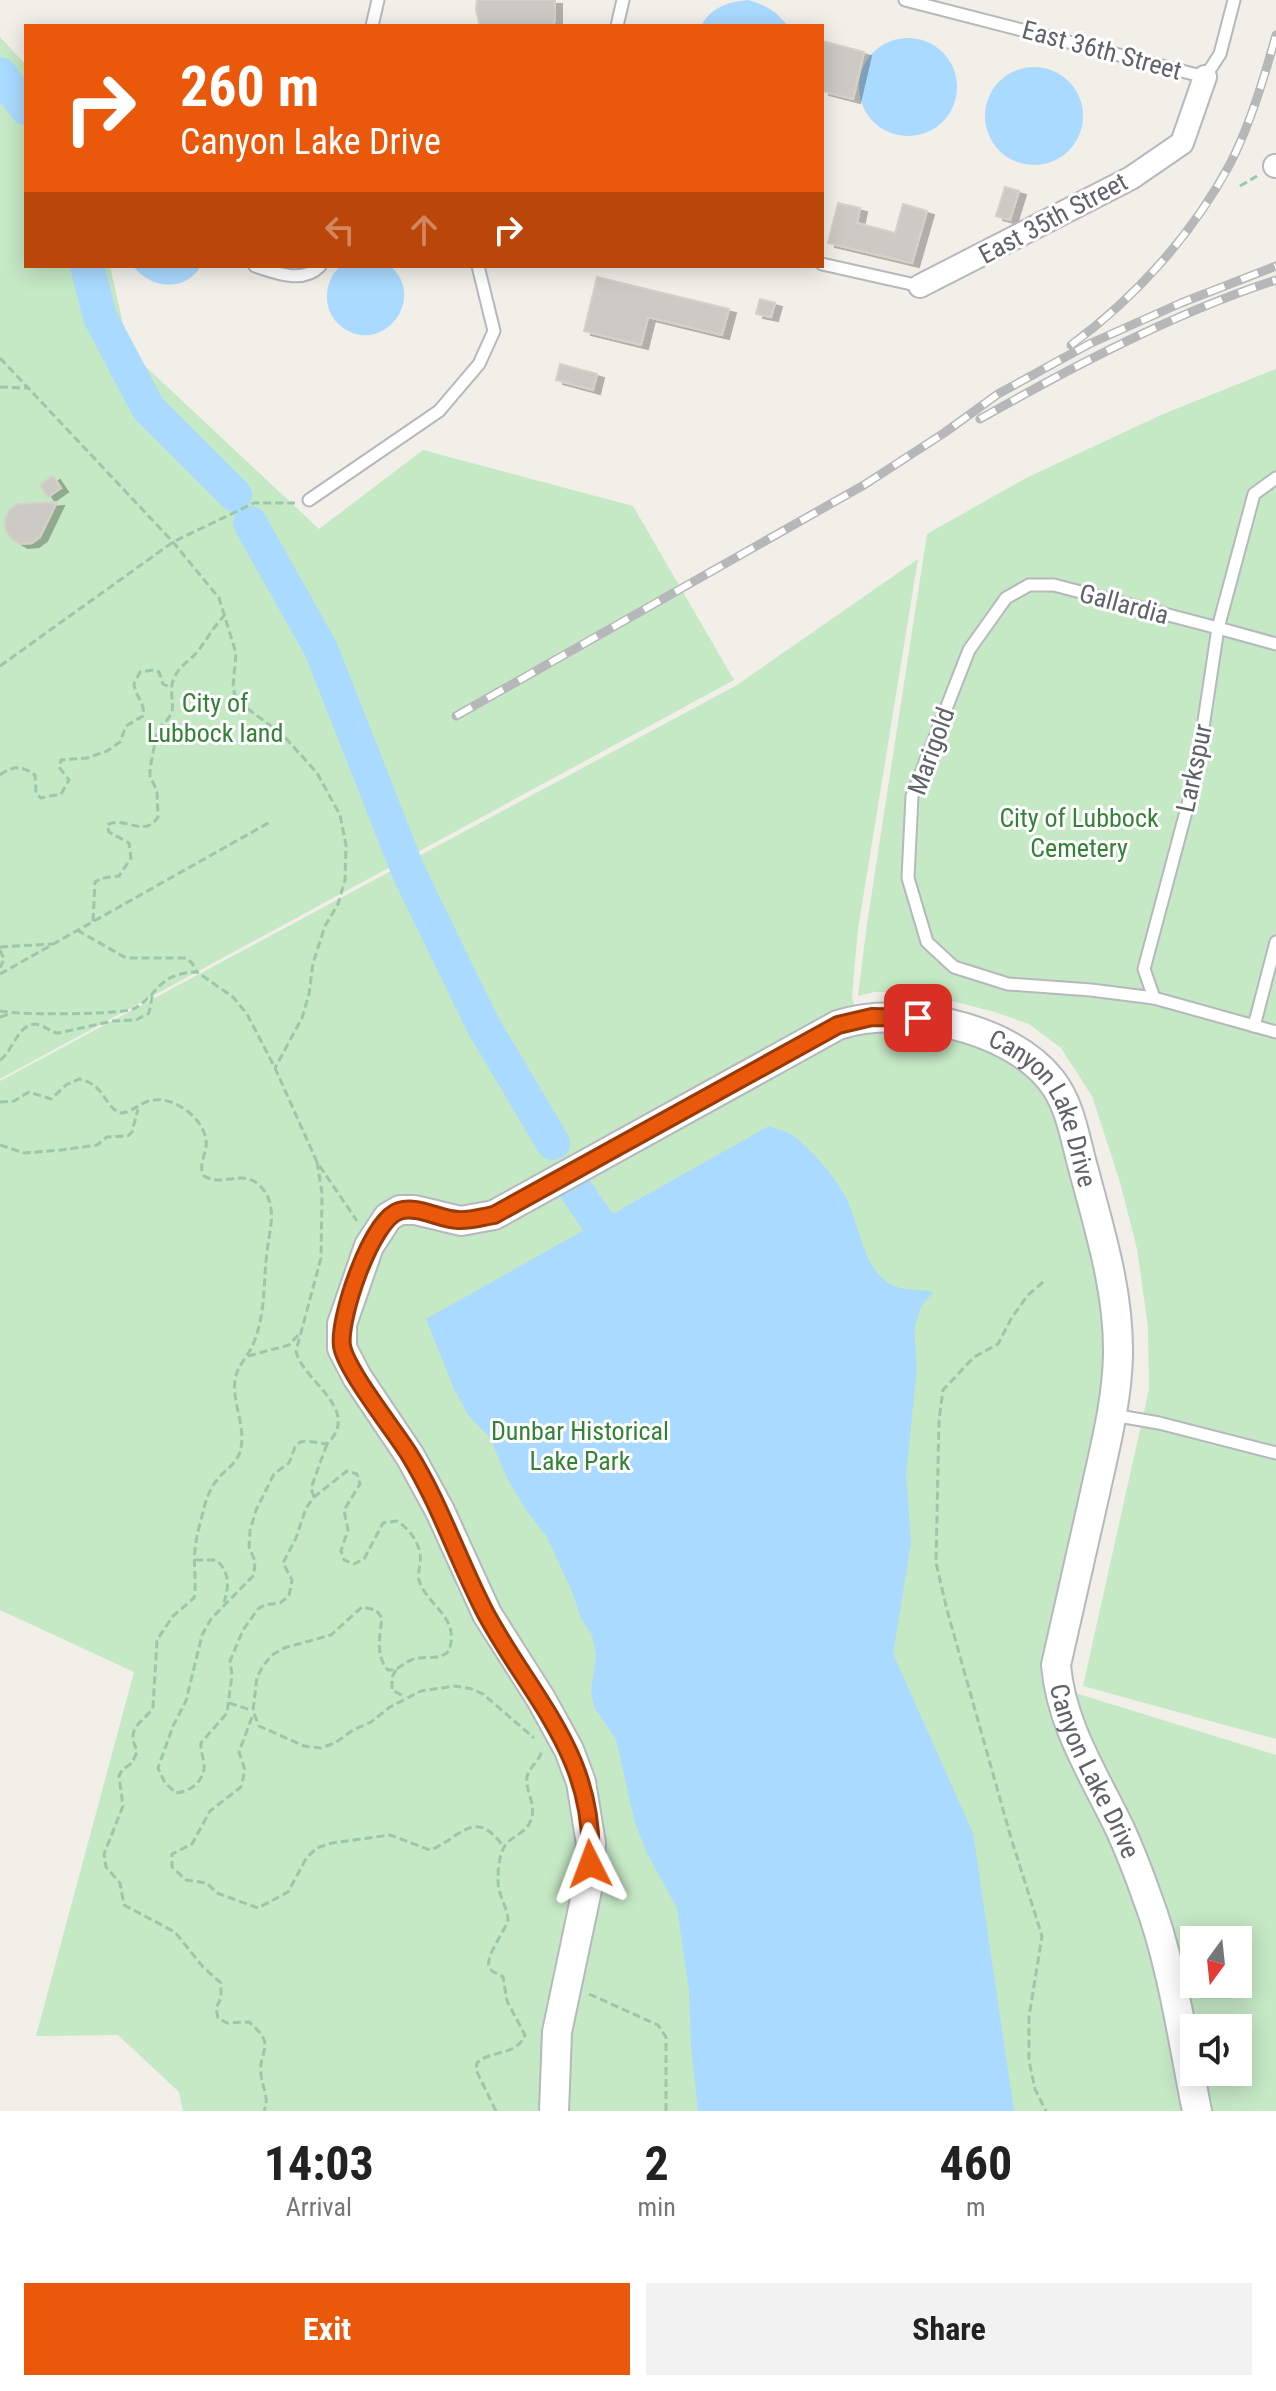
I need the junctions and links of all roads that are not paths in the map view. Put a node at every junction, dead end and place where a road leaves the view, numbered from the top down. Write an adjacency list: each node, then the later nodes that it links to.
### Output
1 (378, 0): 5 (lane)
2 (623, 0): 6 (lane)
3 (905, 0): 7 (lane, East 36th Street)
4 (1234, 0): 7 (lane)
5 (372, 24)
6 (617, 24)
7 (1205, 77): 12 (street, East 35th Street)
8 (824, 264): 12 (lane)
9 (263, 268): 10 (lane)
10 (318, 268)
11 (478, 268): 14 (lane)
12 (920, 286)
13 (1276, 478): 16 (lane)
14 (309, 500)
15 (1029, 585): 16 (lane, Gallardia); 19 (lane, Marigold)
16 (1218, 628): 17 (lane, Gallardia); 19 (lane, Larkspur)
17 (1276, 644)
18 (1276, 942): 20 (lane)
19 (1154, 998): 20 (lane, Marigold)
20 (1254, 1026): 21 (lane, Marigold)
21 (1276, 1032)
22 (1112, 1415): 23 (lane); 24 (street, Canyon Lake Drive); 25 (street, Canyon Lake Drive)
23 (1276, 1453)
24 (554, 2111)
25 (1197, 2111)

